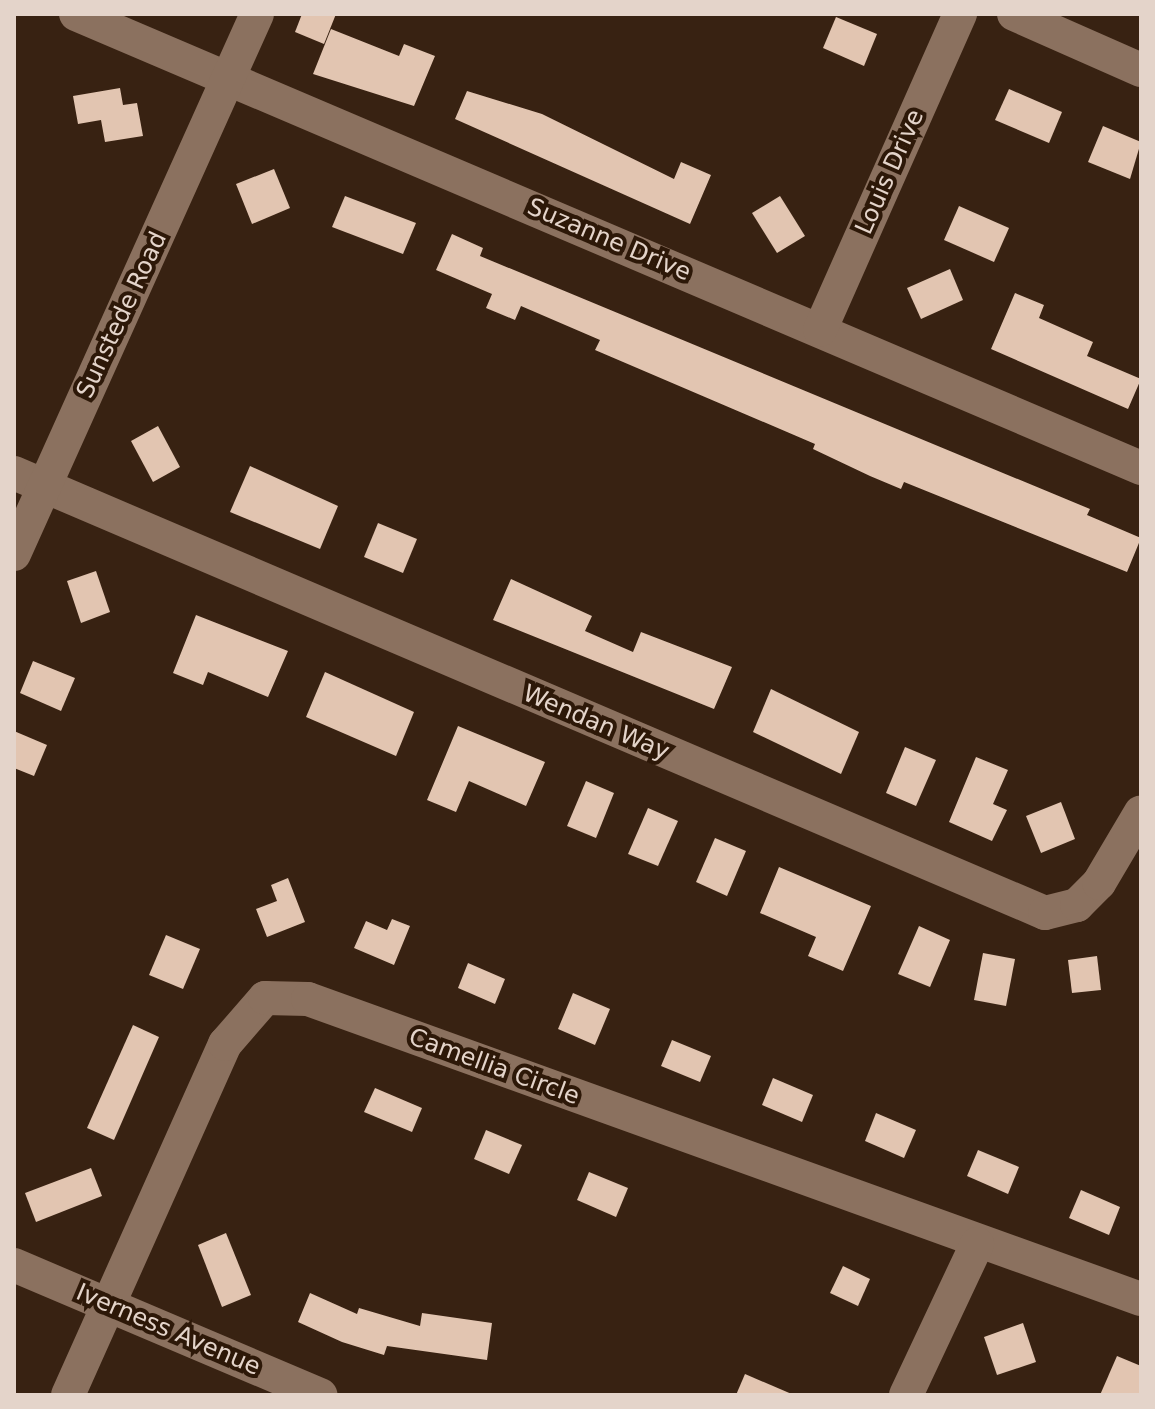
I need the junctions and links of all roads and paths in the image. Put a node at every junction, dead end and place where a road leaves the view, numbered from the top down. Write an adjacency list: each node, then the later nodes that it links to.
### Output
1 (76, 14): 6 (street, Suzanne Drive)
2 (257, 14): 6 (street, Sunstede Road)
3 (960, 14): 7 (street, Louis Drive)
4 (1014, 14): 5 (street)
5 (1141, 70)
6 (233, 78): 7 (street, Suzanne Drive); 9 (street, Sunstede Road)
7 (820, 330): 8 (street, Suzanne Drive)
8 (1141, 468)
9 (29, 479): 10 (street, Sunstede Road); 11 (street, Wendan Way)
10 (14, 554)
11 (1141, 812)
12 (977, 1244): 14 (street, Camellia Circle); 15 (street, Camellia Circle); 18 (street)
13 (14, 1265): 15 (street, Iverness Avenue)
14 (1141, 1299)
15 (108, 1306): 16 (street, Camellia Circle); 17 (street, Iverness Avenue)
16 (68, 1395)
17 (321, 1395)
18 (906, 1395)

